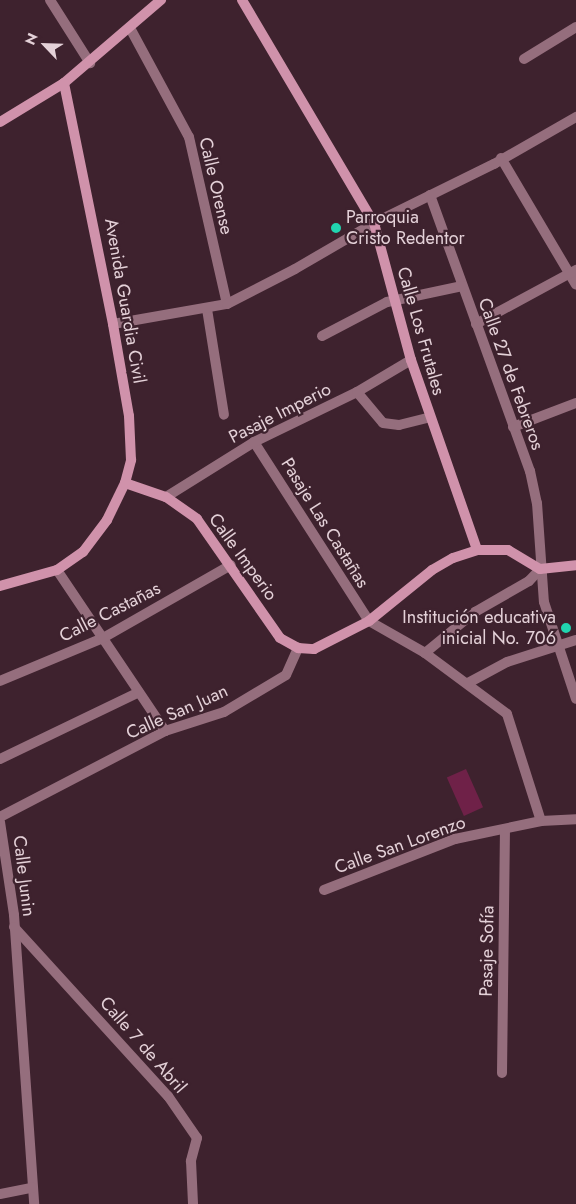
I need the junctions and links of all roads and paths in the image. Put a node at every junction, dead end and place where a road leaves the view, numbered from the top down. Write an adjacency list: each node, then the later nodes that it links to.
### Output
1 (50, 0): 7 (street)
2 (161, 0): 5 (street)
3 (242, 0): 13 (street, Calle Los Frutales)
4 (576, 27): 6 (street)
5 (130, 28): 7 (street); 18 (street, Calle Orense)
6 (524, 59)
7 (90, 63): 8 (street)
8 (64, 83): 10 (street); 20 (street, Avenida Guardia Civil)
9 (576, 117): 11 (street)
10 (0, 122)
11 (501, 158): 12 (street); 14 (street)
12 (430, 195): 13 (street); 16 (street, Calle 27 de Febreros)
13 (374, 223): 17 (street, Calle Los Frutales); 18 (street)
14 (573, 272): 15 (street); 21 (street)
15 (576, 285)
16 (462, 286): 17 (street); 21 (street, Calle 27 de Febreros)
17 (394, 301): 22 (street); 23 (street, Calle Los Frutales)
18 (226, 304): 19 (street)
19 (207, 309): 20 (street); 26 (street)
20 (113, 324): 30 (street, Avenida Guardia Civil)
21 (476, 324): 28 (street, Calle 27 de Febreros)
22 (322, 336)
23 (411, 360): 24 (street, Pasaje Imperio); 27 (street, Calle Los Frutales)
24 (357, 392): 27 (street); 29 (street, Pasaje Imperio)
25 (576, 403): 28 (street)
26 (224, 415)
27 (430, 418): 32 (street, Calle Los Frutales)
28 (513, 427): 35 (street, Calle 27 de Febreros)
29 (254, 442): 31 (street, Pasaje Imperio); 38 (street, Pasaje Las Castañas)
30 (125, 483): 31 (street, Calle Imperio); 36 (street, Avenida Guardia Civil)
31 (166, 497): 33 (street, Calle Imperio)
32 (477, 550): 35 (street); 38 (street)
33 (231, 565): 39 (street, Calle Castañas); 42 (street, Calle Imperio)
34 (576, 565): 35 (street)
35 (540, 569): 41 (street, Calle 27 de Febreros); 43 (street)
36 (56, 570): 37 (street, Avenida Guardia Civil); 39 (street)
37 (0, 586)
38 (369, 621): 42 (street); 43 (street)
39 (103, 638): 44 (street, Calle Castañas); 46 (street)
40 (576, 640): 41 (street)
41 (558, 643): 45 (street); 47 (street, Calle 27 de Febreros)
42 (298, 648): 48 (street, Calle San Juan)
43 (425, 653): 45 (street)
44 (0, 681)
45 (468, 683): 52 (street)
46 (139, 692): 48 (street); 49 (street)
47 (576, 699)
48 (165, 731): 50 (street, Calle San Juan)
49 (0, 759)
50 (0, 817)
51 (576, 819): 52 (street, Calle San Lorenzo)
52 (541, 821): 54 (street, Calle San Lorenzo)
53 (0, 822): 56 (street, Calle Junin)
54 (505, 829): 55 (street, Calle San Lorenzo); 57 (street, Pasaje Sofía)
55 (324, 890)
56 (14, 927): 58 (street, Calle Junin); 61 (street, Calle 7 de Abril)
57 (502, 1074)
58 (32, 1188): 59 (street); 60 (street, Calle Junin)
59 (0, 1194)
60 (34, 1204)
61 (194, 1204)

